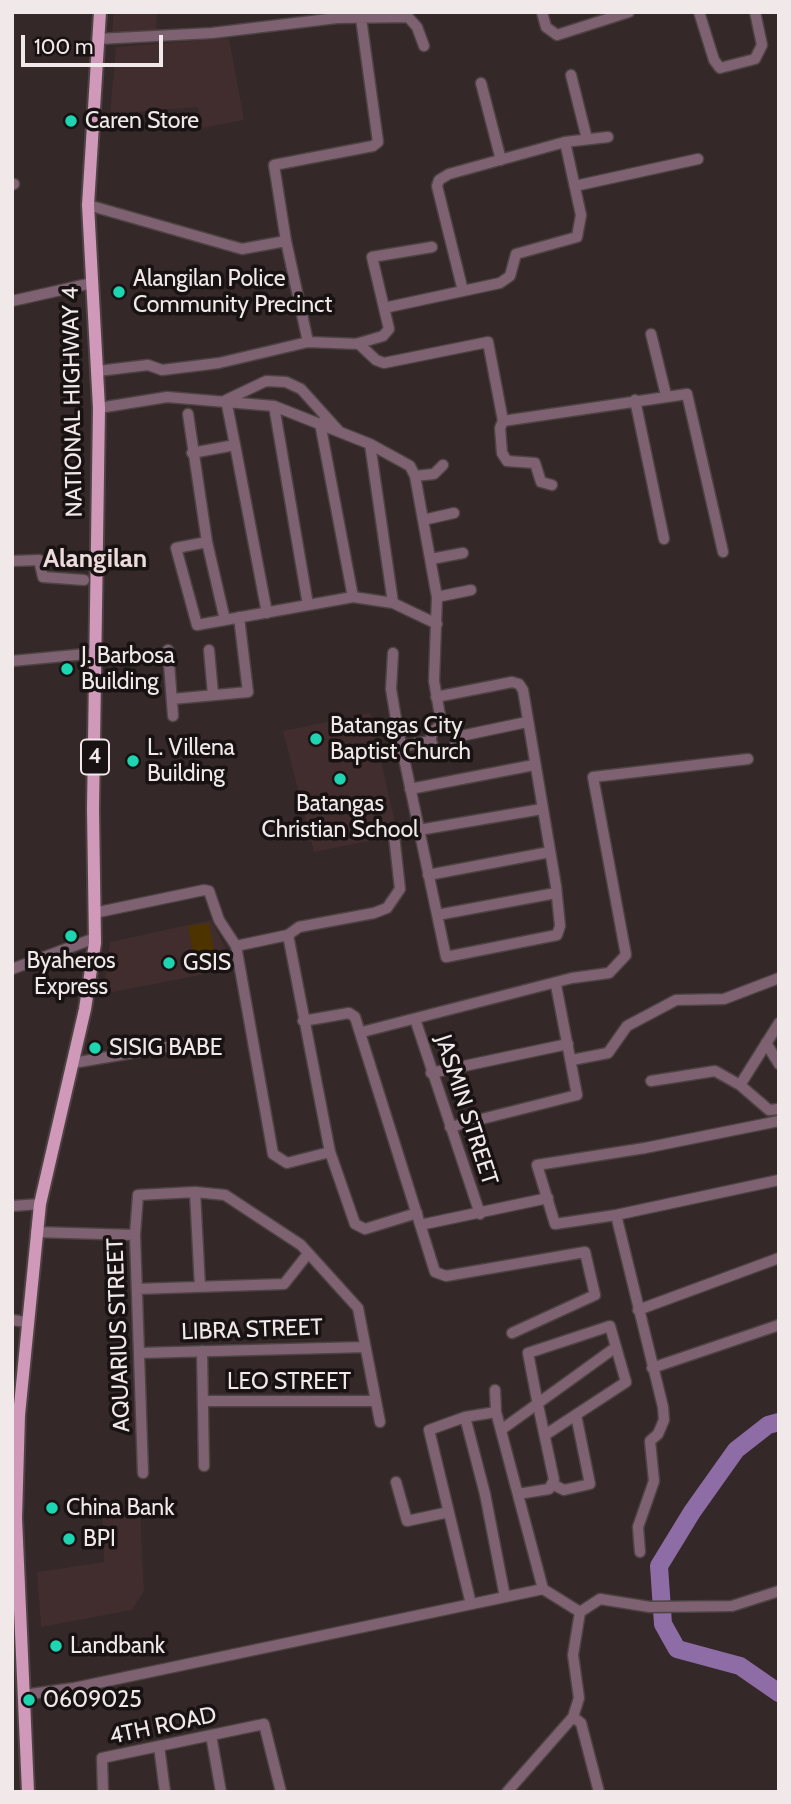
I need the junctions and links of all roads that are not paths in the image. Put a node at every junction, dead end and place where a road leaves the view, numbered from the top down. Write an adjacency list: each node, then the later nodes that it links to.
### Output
1 (100, 12): 7 (main road, NATIONAL HIGHWAY 4 / 4)
2 (542, 12): 3 (street)
3 (629, 12)
4 (699, 12): 5 (street)
5 (755, 12)
6 (361, 18): 7 (street); 8 (street); 18 (street)
7 (98, 39): 17 (main road, NATIONAL HIGHWAY 4 / 4)
8 (424, 46)
9 (571, 75): 12 (street)
10 (481, 83): 15 (street)
11 (608, 137): 12 (street)
12 (587, 139): 13 (street)
13 (565, 142): 15 (street); 16 (street)
14 (698, 159): 16 (street)
15 (501, 160): 21 (street)
16 (575, 186): 21 (street)
17 (88, 205): 18 (street); 20 (main road, NATIONAL HIGHWAY 4 / 4)
18 (286, 242): 25 (street)
19 (432, 247): 23 (street)
20 (92, 284): 22 (street); 27 (main road, NATIONAL HIGHWAY 4 / 4)
21 (463, 291): 23 (street)
22 (12, 301)
23 (384, 308): 26 (street)
24 (651, 334): 28 (street)
25 (308, 342): 26 (street); 27 (street)
26 (356, 344): 34 (street)
27 (98, 370): 32 (main road, NATIONAL HIGHWAY 4 / 4)
28 (666, 395): 30 (street); 47 (street)
29 (226, 400): 31 (street); 32 (street); 36 (street); 38 (street)
30 (635, 400): 34 (street); 45 (street)
31 (274, 407): 35 (street); 56 (street)
32 (99, 408): 51 (main road, NATIONAL HIGHWAY 4 / 4)
33 (188, 414): 39 (street)
34 (503, 421): 42 (street)
35 (320, 422): 36 (street); 53 (street)
36 (338, 430): 37 (street)
37 (370, 444): 41 (street); 55 (street)
38 (234, 445): 39 (street); 57 (street)
39 (192, 453): 46 (street)
40 (443, 465): 41 (street)
41 (415, 476): 44 (street)
42 (552, 485)
43 (454, 513): 44 (street)
44 (423, 520): 49 (street)
45 (664, 539)
46 (207, 542): 59 (street); 59 (street)
47 (723, 552)
48 (463, 553): 49 (street)
49 (431, 559): 54 (street)
50 (12, 561): 51 (street)
51 (90, 580): 63 (main road, NATIONAL HIGHWAY 4 / 4)
52 (471, 590): 54 (street)
53 (353, 597): 55 (street); 56 (street)
54 (437, 597): 60 (street)
55 (393, 603): 60 (street)
56 (308, 606): 57 (street)
57 (267, 612): 58 (street)
58 (239, 617): 59 (street); 66 (street)
59 (225, 620)
60 (437, 624): 67 (street)
61 (169, 650): 68 (street)
62 (209, 650): 66 (street)
63 (96, 653): 65 (street); 84 (main road, NATIONAL HIGHWAY 4 / 4)
64 (393, 653): 74 (street)
65 (12, 661)
66 (213, 694): 68 (street)
67 (436, 697): 70 (street); 71 (street)
68 (172, 699): 69 (street)
69 (173, 716)
70 (527, 722): 72 (street); 76 (street)
71 (442, 727): 72 (street); 73 (street)
72 (457, 737): 73 (street)
73 (431, 741): 74 (street)
74 (402, 746): 77 (street)
75 (748, 760): 91 (street)
76 (534, 765): 77 (street); 78 (street)
77 (410, 789): 79 (street)
78 (542, 809): 79 (street); 81 (street)
79 (419, 830): 82 (street)
80 (394, 835): 86 (street)
81 (550, 852): 82 (street); 83 (street)
82 (428, 875): 85 (street)
83 (556, 893): 85 (street); 85 (street)
84 (94, 913): 87 (main road, NATIONAL HIGHWAY 4 / 4); 88 (street)
85 (437, 915)
86 (288, 935): 88 (street); 93 (street)
87 (95, 938): 89 (street); 100 (main road, NATIONAL HIGHWAY 4 / 4)
88 (236, 946): 108 (street)
89 (12, 969)
90 (779, 978): 99 (street)
91 (556, 985): 92 (street); 98 (street)
92 (415, 1018): 95 (street); 102 (street, JASMIN STREET)
93 (303, 1021): 95 (street); 108 (street)
94 (779, 1023): 96 (street)
95 (362, 1032): 114 (street)
96 (766, 1043): 101 (street); 104 (street)
97 (184, 1044): 100 (street)
98 (568, 1044): 99 (street); 102 (street)
99 (572, 1060): 107 (street)
100 (73, 1063): 112 (main road, NATIONAL HIGHWAY 4 / 4)
101 (779, 1065)
102 (431, 1073): 107 (street, JASMIN STREET)
103 (651, 1081): 104 (street)
104 (740, 1085): 105 (street)
105 (779, 1109)
106 (779, 1121): 111 (street)
107 (450, 1127): 115 (street, JASMIN STREET)
108 (330, 1152): 114 (street)
109 (779, 1180): 116 (street)
110 (195, 1192): 119 (street, AQUARIUS STREET); 120 (street); 122 (street)
111 (548, 1198): 115 (street); 116 (street)
112 (40, 1204): 113 (street); 118 (main road, NATIONAL HIGHWAY 4 / 4)
113 (12, 1206)
114 (417, 1213): 117 (street)
115 (480, 1214): 117 (street)
116 (616, 1215): 124 (street)
117 (421, 1225): 128 (street)
118 (37, 1232): 119 (street); 126 (main road, NATIONAL HIGHWAY 4 / 4)
119 (135, 1235): 123 (street, AQUARIUS STREET)
120 (307, 1255): 122 (street); 129 (street)
121 (779, 1258): 124 (street)
122 (200, 1287): 123 (street)
123 (137, 1289): 132 (street, AQUARIUS STREET)
124 (638, 1310): 133 (street)
125 (12, 1320): 126 (street)
126 (27, 1322): 140 (main road, NATIONAL HIGHWAY 4 / 4)
127 (779, 1325): 133 (street)
128 (512, 1333)
129 (365, 1347): 131 (street, LIBRA STREET); 136 (street)
130 (616, 1347): 137 (street); 137 (street); 139 (street)
131 (202, 1351): 132 (street, LIBRA STREET); 135 (street)
132 (139, 1353): 146 (street, AQUARIUS STREET)
133 (652, 1368): 153 (street)
134 (495, 1390): 138 (street)
135 (203, 1401): 136 (street, LEO STREET); 145 (street)
136 (374, 1401): 142 (street)
137 (538, 1405): 143 (street); 144 (street)
138 (496, 1412): 141 (street); 143 (street)
139 (576, 1415): 144 (street); 148 (street)
140 (16, 1416): 151 (main road, NATIONAL HIGHWAY 4 / 4)
141 (465, 1417): 150 (street); 156 (street)
142 (380, 1422)
143 (501, 1430): 149 (street)
144 (545, 1435): 148 (street)
145 (204, 1466)
146 (143, 1473)
147 (396, 1482): 150 (street)
148 (554, 1485): 149 (street)
149 (518, 1494): 154 (street)
150 (449, 1512): 157 (street)
151 (15, 1528): 152 (main road, NATIONAL HIGHWAY 4 / 4)
152 (15, 1544): 159 (main road, NATIONAL HIGHWAY 4 / 4)
153 (640, 1552)
154 (542, 1589): 156 (street); 158 (street)
155 (779, 1591): 158 (street)
156 (505, 1597): 157 (street)
157 (471, 1604): 159 (street)
158 (580, 1612): 160 (street)
159 (23, 1695): 163 (main road, NATIONAL HIGHWAY 4 / 4)
160 (573, 1717): 168 (street); 169 (street)
161 (211, 1735): 162 (street, 4TH ROAD); 166 (street); 167 (street, 4TH ROAD)
162 (159, 1746): 164 (street, 4TH ROAD); 165 (street)
163 (28, 1792)
164 (103, 1792)
165 (165, 1792)
166 (221, 1792)
167 (281, 1792)
168 (507, 1792)
169 (599, 1792)

